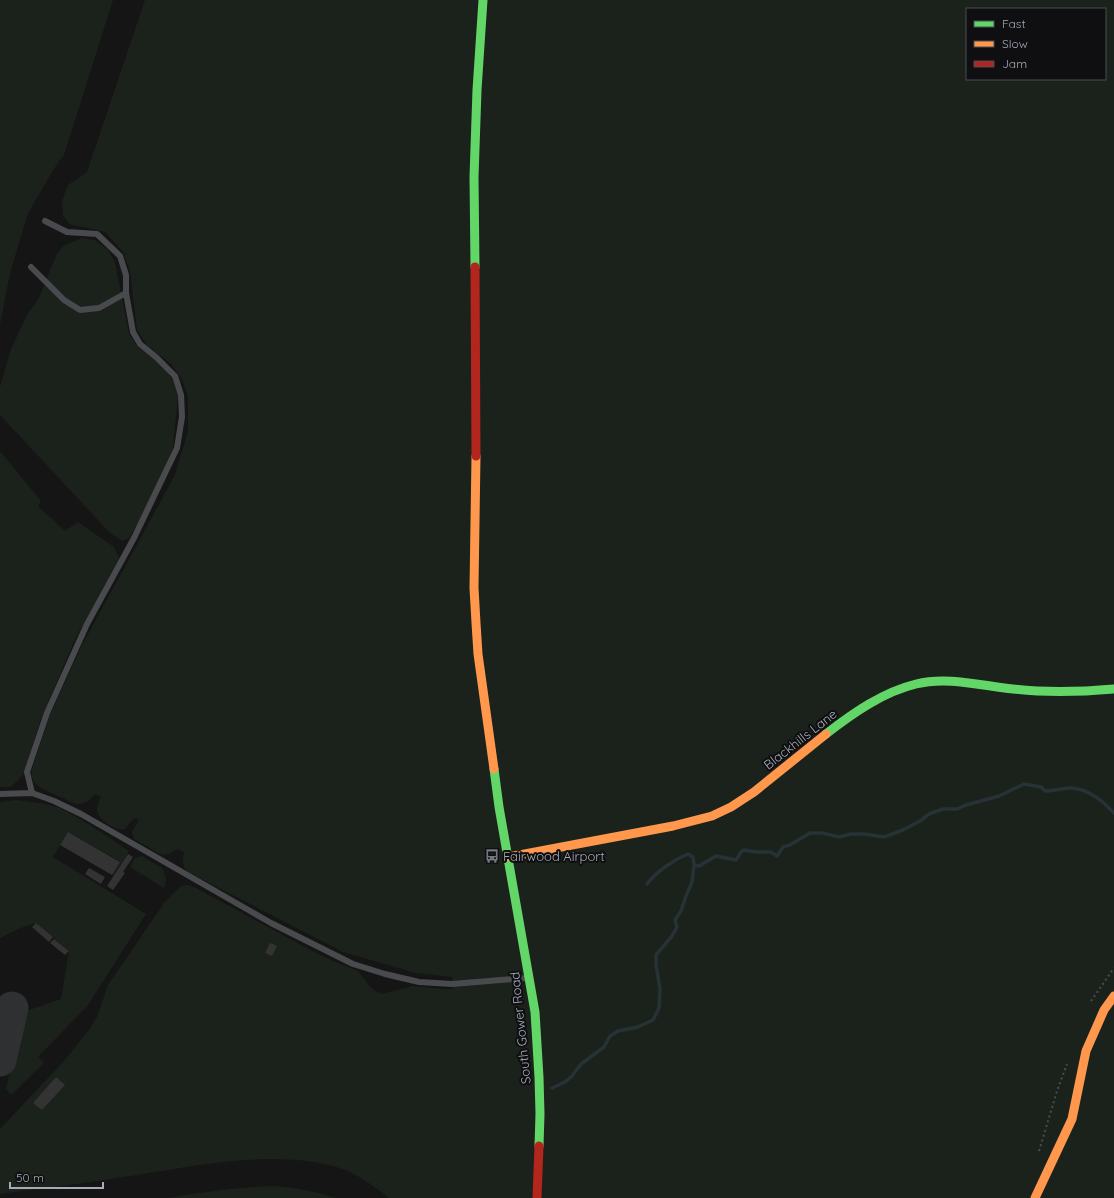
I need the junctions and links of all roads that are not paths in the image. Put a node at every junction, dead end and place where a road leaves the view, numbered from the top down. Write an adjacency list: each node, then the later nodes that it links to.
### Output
1 (483, 0): 8 (main road, South Gower Road)
2 (45, 221): 4 (lane)
3 (31, 267): 4 (lane)
4 (126, 294): 6 (lane)
5 (1114, 689): 8 (main road, Blackhills Lane)
6 (32, 792): 7 (lane); 9 (lane)
7 (0, 794)
8 (508, 857): 9 (main road, South Gower Road)
9 (530, 977): 11 (main road, South Gower Road)
10 (1114, 996): 12 (main road)
11 (537, 1198)
12 (1035, 1198)

